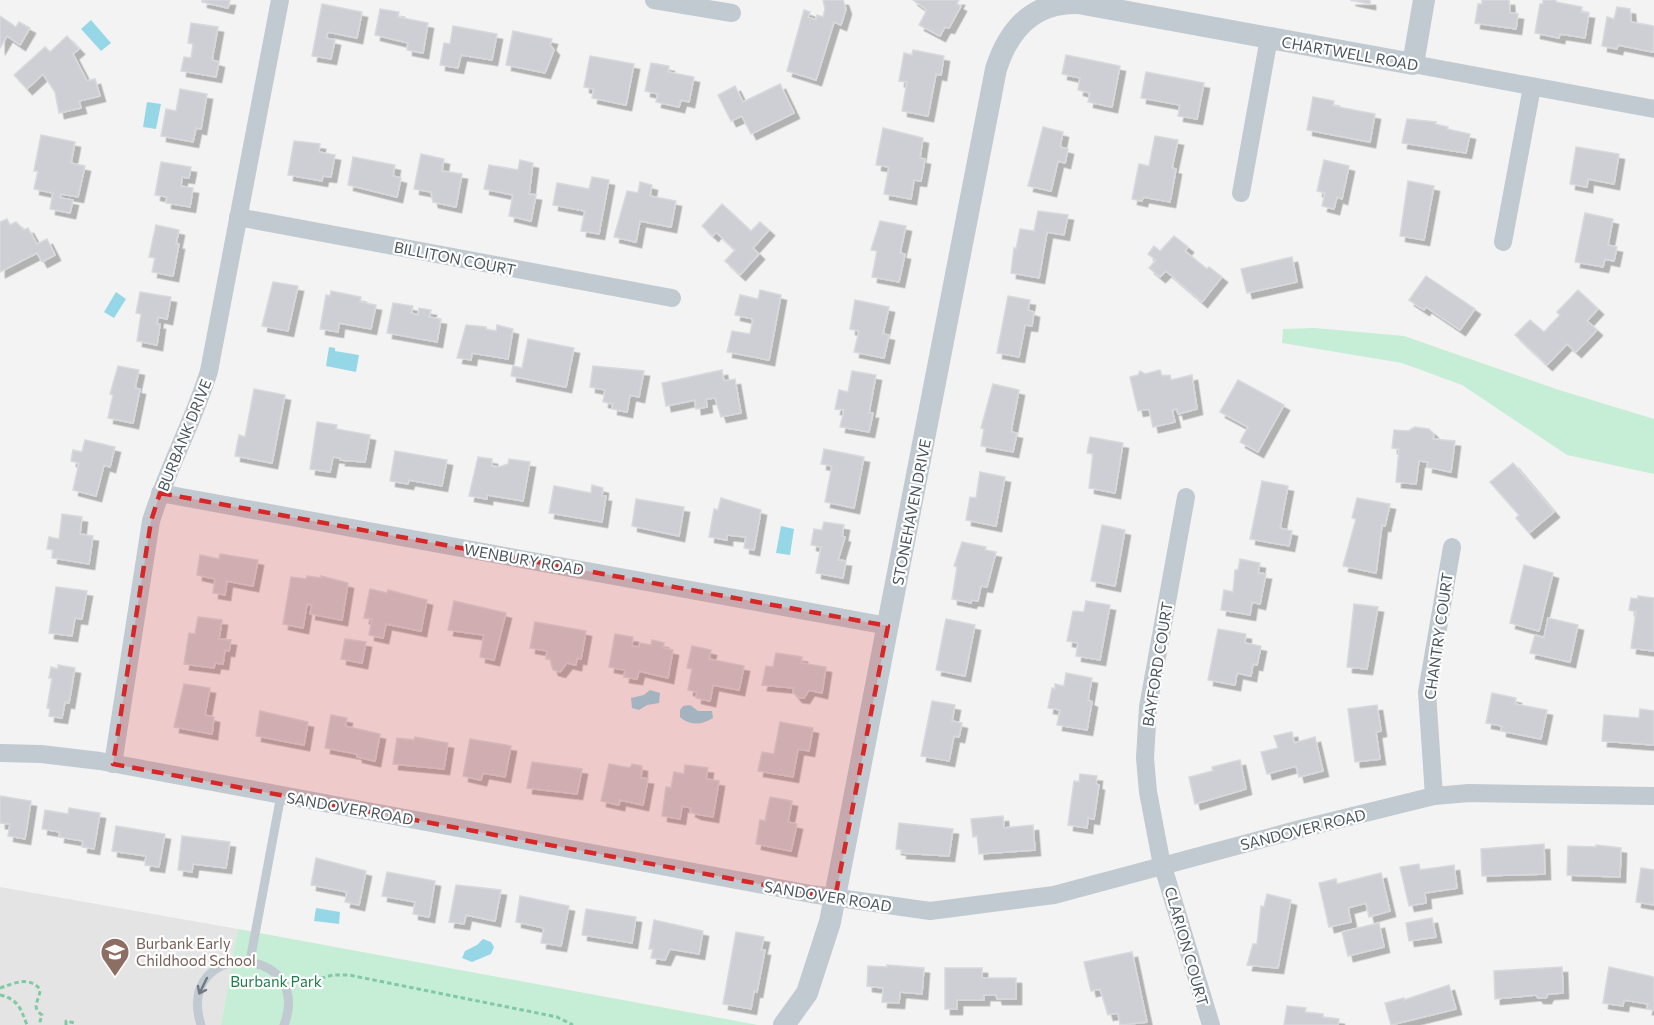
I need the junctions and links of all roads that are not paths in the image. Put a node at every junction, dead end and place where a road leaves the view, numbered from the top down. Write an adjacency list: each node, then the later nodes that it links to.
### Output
1 (280, 0): 11 (street, BURBANK DRIVE)
2 (654, 0): 5 (street)
3 (1424, 0): 7 (street)
4 (1045, 8): 6 (street, CHARTWELL ROAD); 17 (street, STONEHAVEN DRIVE)
5 (732, 13)
6 (1269, 38): 7 (street, CHARTWELL ROAD); 10 (street)
7 (1413, 64): 8 (street, CHARTWELL ROAD)
8 (1532, 87): 9 (street, CHARTWELL ROAD); 12 (street)
9 (1654, 109)
10 (1240, 193)
11 (238, 217): 13 (street, BILLITON COURT); 14 (street, BURBANK DRIVE)
12 (1503, 242)
13 (672, 298)
14 (160, 493): 17 (street, WENBURY ROAD); 19 (street, BURBANK DRIVE)
15 (1186, 497): 23 (street, BAYFORD COURT)
16 (1452, 548): 21 (street, CHANTRY COURT)
17 (888, 626): 24 (street, STONEHAVEN DRIVE)
18 (0, 753): 19 (street, SANDOVER ROAD)
19 (113, 764): 20 (street, SANDOVER ROAD)
20 (281, 795): 24 (street, SANDOVER ROAD); 25 (lane)
21 (1434, 796): 22 (street, SANDOVER ROAD); 23 (street, SANDOVER ROAD)
22 (1654, 796)
23 (1164, 867): 24 (street, SANDOVER ROAD); 29 (street, CLARION COURT)
24 (835, 898): 28 (street, STONEHAVEN DRIVE)
25 (250, 961): 26 (lane, one-way to 26); 27 (lane)
26 (201, 1025)
27 (285, 1025)
28 (784, 1025)
29 (1211, 1025)

